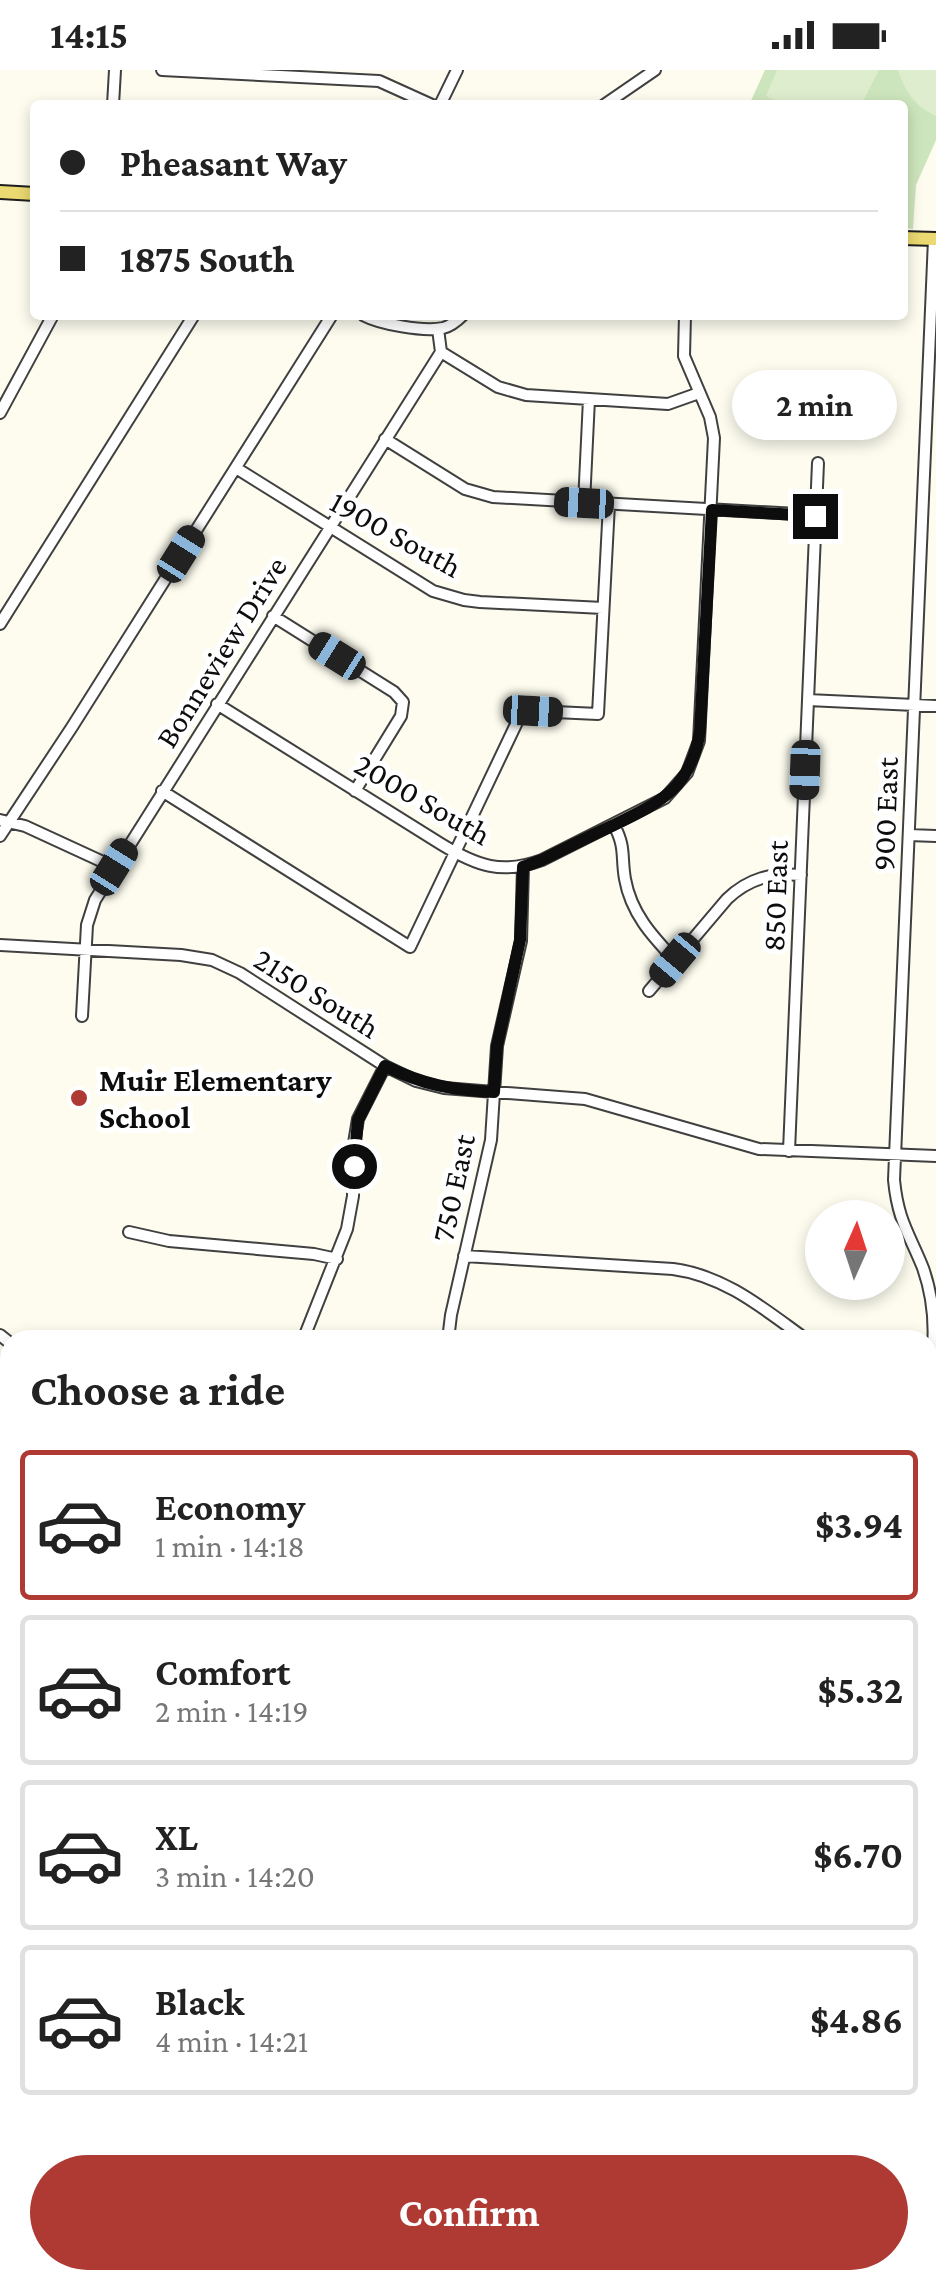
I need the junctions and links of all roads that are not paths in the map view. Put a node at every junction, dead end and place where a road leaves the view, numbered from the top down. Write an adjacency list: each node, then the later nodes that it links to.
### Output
1 (115, 70): 6 (street)
2 (162, 70): 5 (street)
3 (458, 70): 8 (street)
4 (655, 70): 9 (street)
5 (340, 75): 7 (street)
6 (114, 100)
7 (421, 100)
8 (443, 100)
9 (622, 100)
10 (0, 192): 11 (main road)
11 (30, 194)
12 (908, 238): 13 (main road)
13 (935, 239): 14 (street, 900 East)
14 (933, 318): 26 (street, 900 East)
15 (50, 320): 25 (street)
16 (191, 320): 37 (street)
17 (329, 320): 29 (street)
18 (375, 320): 21 (street)
19 (457, 320): 21 (street)
20 (686, 320): 23 (street, 2000 South)
21 (438, 329): 22 (street)
22 (440, 352): 24 (street); 27 (street, Bonneview Drive)
23 (699, 393): 24 (street); 32 (street, 2000 South)
24 (589, 400): 30 (street)
25 (0, 413)
26 (931, 425): 40 (street, 900 East)
27 (385, 439): 30 (street); 34 (street, Bonneview Drive)
28 (818, 463): 33 (street, 850 East)
29 (236, 468): 34 (street, 1900 South); 44 (street)
30 (584, 503): 31 (street)
31 (609, 504): 32 (street); 35 (street)
32 (712, 510): 33 (street); 45 (street, 2000 South)
33 (815, 516): 38 (street, 850 East)
34 (330, 527): 35 (street, 1900 South); 36 (street, Bonneview Drive)
35 (604, 608): 49 (street)
36 (274, 616): 39 (street, Bonneview Drive); 42 (street)
37 (0, 624)
38 (808, 700): 40 (street); 52 (street, 850 East)
39 (217, 704): 42 (street, 2000 South); 43 (street, Bonneview Drive)
40 (914, 705): 41 (street); 46 (street, 900 East)
41 (936, 706)
42 (354, 790): 49 (street, 2000 South)
43 (162, 791): 49 (street); 50 (street, Bonneview Drive)
44 (5, 821): 47 (street); 50 (street)
45 (614, 824): 51 (street, 2000 South); 55 (street)
46 (909, 834): 48 (street); 61 (street, 900 East)
47 (0, 836)
48 (936, 836)
49 (454, 852): 51 (street, 2000 South)
50 (114, 867): 54 (street, Bonneview Drive)
51 (523, 867): 59 (street, 750 East)
52 (800, 875): 55 (street); 60 (street, 850 East)
53 (0, 945): 54 (street, 2150 South)
54 (86, 949): 57 (street, Bonneview Drive); 58 (street, 2150 South)
55 (675, 960): 56 (street)
56 (650, 991)
57 (82, 1016)
58 (385, 1066): 59 (street, 2150 South); 65 (street)
59 (494, 1092): 60 (street, 2150 South); 64 (street, 750 East)
60 (789, 1151): 61 (street, 2150 South)
61 (895, 1156): 62 (street, 2150 South); 69 (street, 900 East)
62 (936, 1156)
63 (130, 1232): 65 (street)
64 (464, 1256): 67 (street, 750 East); 68 (street)
65 (336, 1258): 66 (street)
66 (308, 1330)
67 (450, 1330)
68 (793, 1330)
69 (935, 1330)

